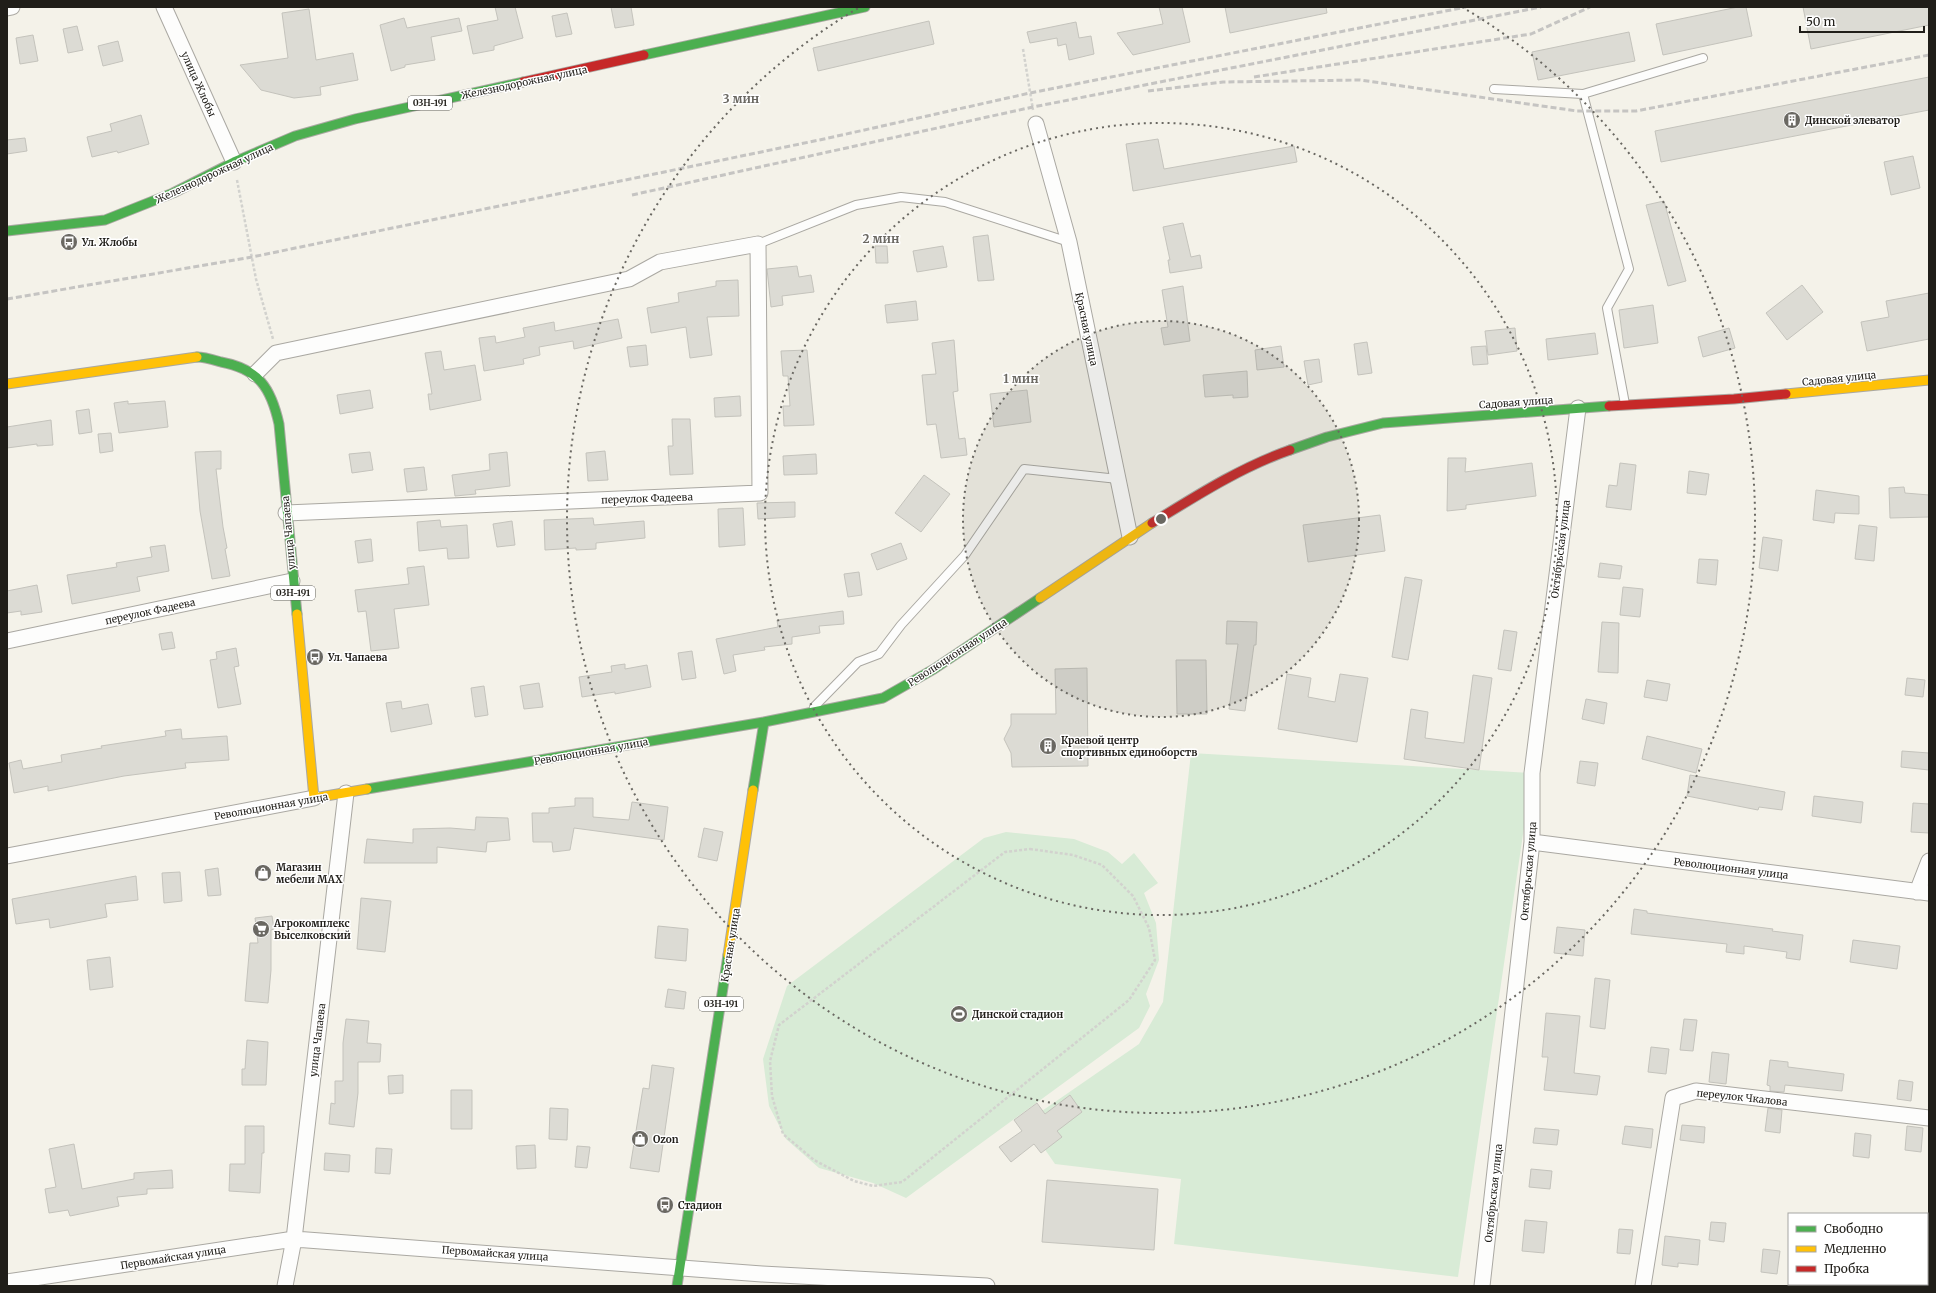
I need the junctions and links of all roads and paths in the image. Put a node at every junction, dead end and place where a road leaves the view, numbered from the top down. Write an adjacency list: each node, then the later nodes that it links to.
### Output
1 (12, 7): 4 (street)
2 (164, 7): 10 (street, улица Жлобы)
3 (865, 7): 10 (main road, Железнодорожная улица / 03Н-191)
4 (7, 8)
5 (1023, 49): 9 (path)
6 (1703, 58): 8 (lane)
7 (1494, 89): 8 (lane)
8 (1583, 94): 18 (lane)
9 (1036, 124): 12 (street, Красная улица)
10 (234, 162): 11 (main road, Железнодорожная улица / 03Н-191); 14 (path)
11 (7, 231)
12 (1069, 242): 13 (lane); 20 (street, Красная улица)
13 (758, 244): 14 (street); 21 (street, переулок Фадеева)
14 (276, 353): 15 (street)
15 (255, 374): 17 (main road, 03Н-191); 21 (main road, улица Чапаева / 03Н-191)
16 (1929, 380): 18 (main road, Садовая улица)
17 (7, 384)
18 (1626, 405): 19 (main road, Садовая улица)
19 (1578, 408): 22 (main road, Садовая улица); 29 (street, Октябрьская улица)
20 (1118, 479): 22 (street, Красная улица); 25 (lane)
21 (286, 513): 23 (main road, улица Чапаева / 03Н-191)
22 (1130, 537): 25 (main road, Революционная улица)
23 (292, 581): 24 (street, переулок Фадеева); 28 (main road, улица Чапаева / 03Н-191)
24 (7, 641)
25 (807, 714): 26 (main road, Революционная улица)
26 (764, 722): 27 (main road, Революционная улица); 36 (main road, Красная улица / 03Н-191)
27 (346, 793): 28 (main road, Революционная улица); 35 (street, улица Чапаева)
28 (314, 798): 30 (street, Революционная улица)
29 (1532, 842): 32 (street, Революционная улица); 41 (street, Октябрьская улица)
30 (7, 856)
31 (1929, 861): 32 (street)
32 (1923, 893)
33 (1929, 1118): 42 (street, переулок Чкалова)
34 (902, 1182): 34 (path)
35 (294, 1239): 36 (street, Первомайская улица); 37 (street, Первомайская улица); 38 (street, улица Чапаева)
36 (681, 1266): 39 (main road, Красная улица / 03Н-191); 40 (street, Первомайская улица)
37 (7, 1282)
38 (285, 1286)
39 (677, 1286)
40 (987, 1286)
41 (1482, 1286)
42 (1643, 1286)

